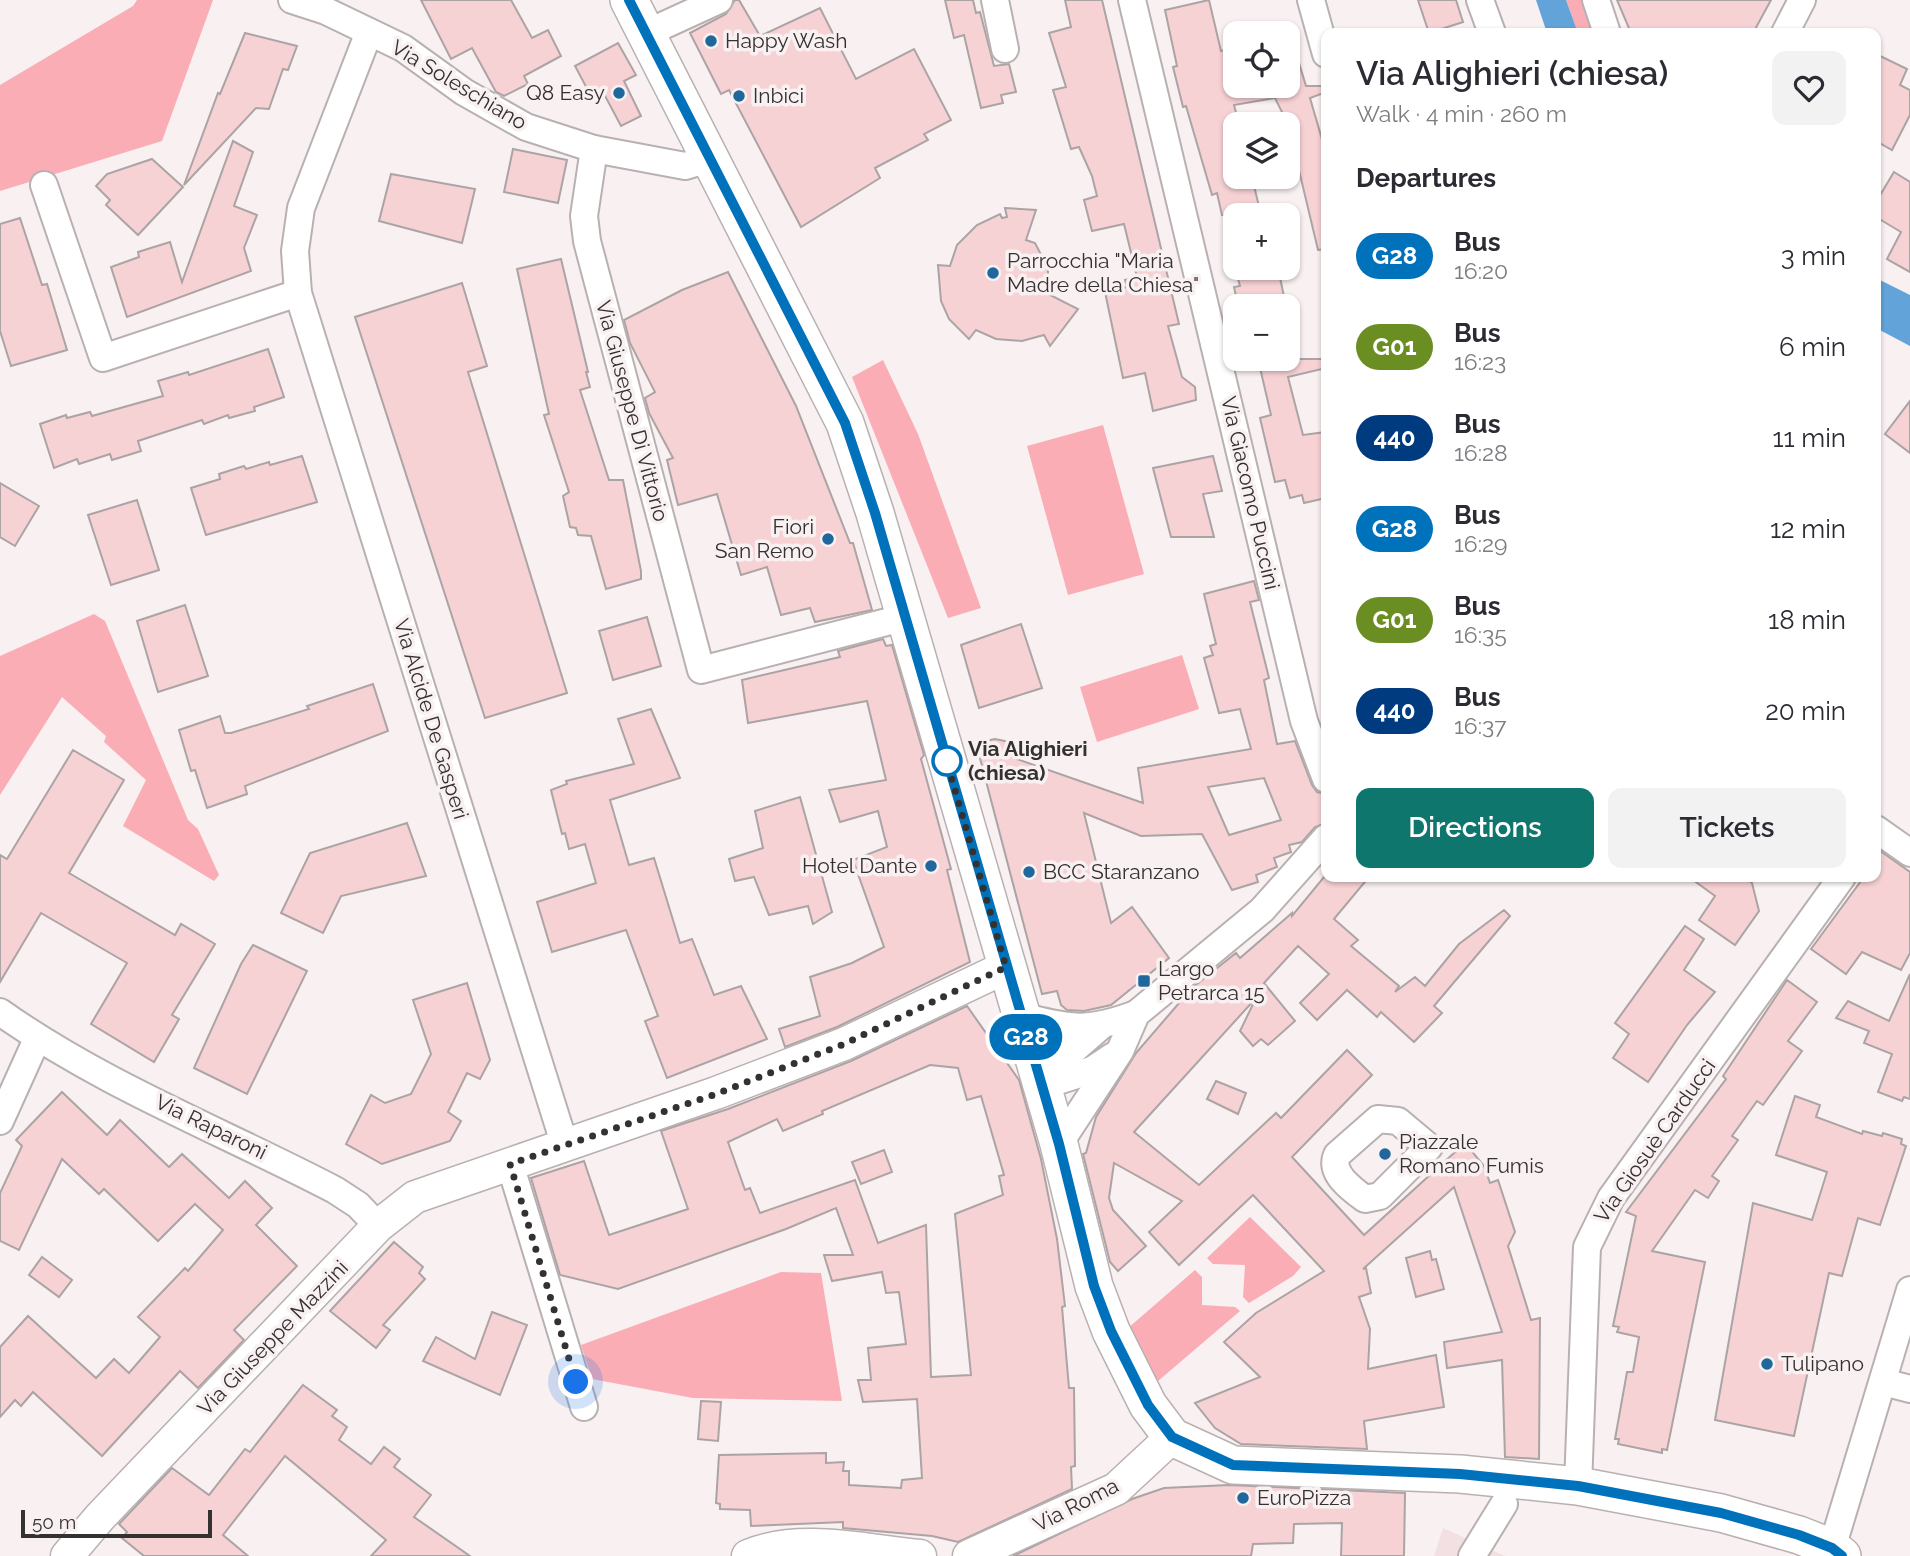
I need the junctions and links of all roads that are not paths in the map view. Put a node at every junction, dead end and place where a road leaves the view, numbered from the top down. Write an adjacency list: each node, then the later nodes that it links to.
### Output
1 (292, 0): 13 (street, Via Soleschiano)
2 (629, 0): 14 (main road)
3 (719, 0): 14 (street)
4 (995, 0): 16 (street)
5 (1132, 0): 22 (street, Via Giacomo Puccini)
6 (1311, 0): 15 (street)
7 (1480, 0): 10 (street)
8 (1596, 0): 11 (street)
9 (1802, 0): 12 (street)
10 (1490, 28)
11 (1605, 28)
12 (1788, 28)
13 (369, 32): 17 (street, Via Soleschiano); 20 (street, Via Alcide De Gasperi)
14 (647, 33): 18 (main road)
15 (1321, 36)
16 (1005, 49)
17 (594, 149): 18 (street, Via Soleschiano); 21 (street, Via Giuseppe Di Vittorio)
18 (712, 158): 21 (main road)
19 (44, 185): 20 (street)
20 (298, 293): 37 (street, Via Alcide De Gasperi)
21 (906, 617): 27 (main road)
22 (1321, 766)
23 (1881, 833): 25 (street)
24 (1321, 844): 29 (street)
25 (1910, 853)
26 (1838, 882): 45 (street, Via Giosuè Carducci)
27 (1006, 967): 30 (main road); 37 (street, Via Giuseppe Mazzini)
28 (0, 1012): 32 (street, Via Raparoni)
29 (1136, 1014): 31 (street); 33 (street)
30 (1020, 1016): 31 (street); 34 (main road)
31 (1100, 1027): 34 (street)
32 (37, 1039): 35 (street); 39 (street, Via Raparoni)
33 (1120, 1051): 34 (street); 36 (street)
34 (1042, 1086): 36 (main road)
35 (0, 1121)
36 (1059, 1144): 44 (main road)
37 (565, 1146): 38 (street, Via Giuseppe Mazzini)
38 (510, 1164): 39 (street, Via Giuseppe Mazzini); 43 (street)
39 (378, 1227): 47 (street, Via Giuseppe Mazzini)
40 (1910, 1290): 41 (street)
41 (1883, 1382): 42 (street); 48 (street)
42 (1910, 1389)
43 (584, 1407)
44 (1172, 1437): 45 (main road); 51 (street, Via Roma)
45 (1578, 1486): 48 (main road)
46 (1504, 1504): 52 (street)
47 (75, 1553)
48 (1834, 1554)
49 (748, 1556): 50 (street)
50 (920, 1556)
51 (969, 1556)
52 (1472, 1556)

